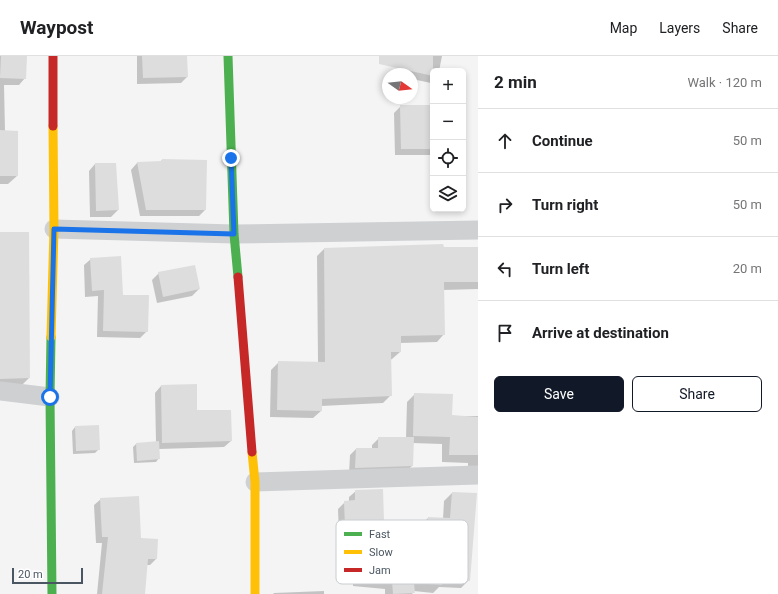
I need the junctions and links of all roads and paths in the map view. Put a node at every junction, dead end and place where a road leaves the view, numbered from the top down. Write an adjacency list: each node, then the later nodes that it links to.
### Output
1 (53, 56): 3 (street)
2 (228, 56): 5 (street)
3 (54, 229): 5 (street); 7 (street)
4 (478, 230): 5 (street)
5 (234, 234): 9 (street)
6 (0, 392): 7 (street)
7 (50, 397): 10 (street)
8 (478, 475): 9 (street)
9 (255, 482): 11 (street)
10 (52, 594)
11 (255, 594)

